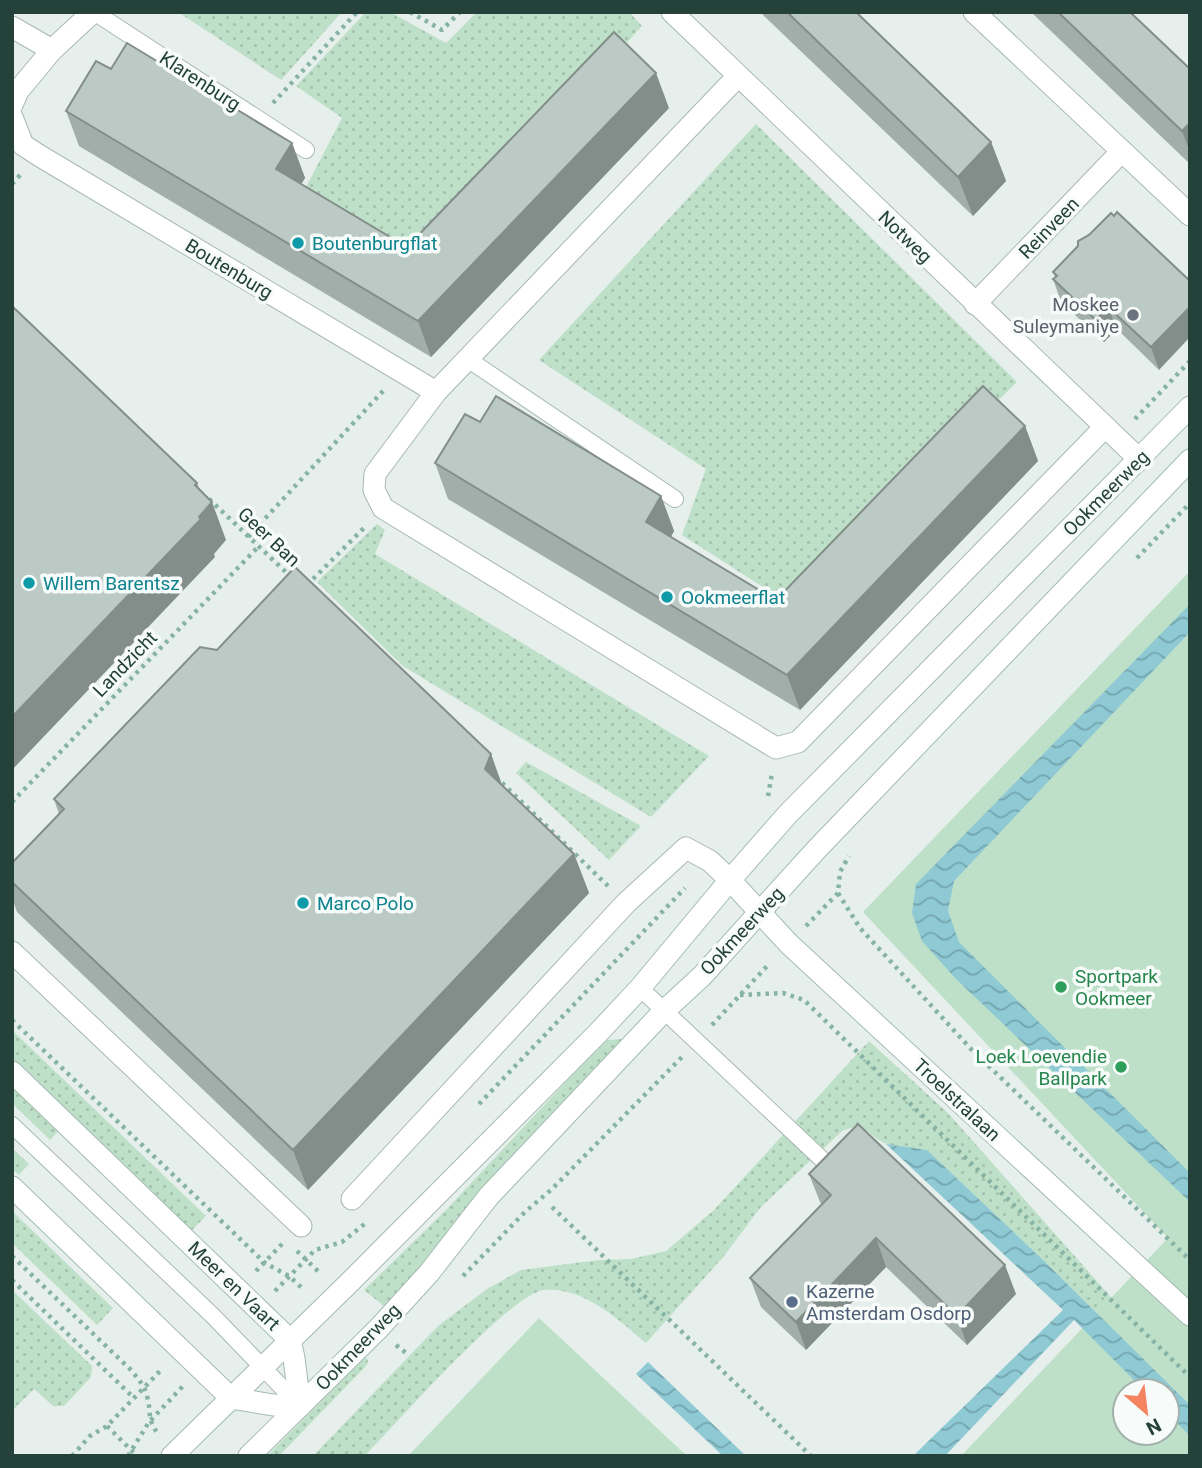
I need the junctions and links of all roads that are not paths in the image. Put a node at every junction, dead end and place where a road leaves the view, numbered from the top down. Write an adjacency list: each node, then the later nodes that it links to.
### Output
1 (94, 12): 5 (street, Klarenburg); 9 (lane, Klarenburg)
2 (672, 12): 6 (street, Notweg)
3 (974, 12): 10 (street)
4 (12, 27): 5 (street)
5 (52, 50): 7 (street, Klarenburg)
6 (738, 76): 12 (street, Notweg); 13 (street)
7 (12, 105)
8 (12, 117): 14 (street, Boutenburg)
9 (306, 150)
10 (1122, 152): 11 (street); 12 (street, Reinveen)
11 (1190, 215)
12 (975, 304): 16 (street, Notweg)
13 (469, 360): 14 (street); 19 (lane)
14 (436, 392): 16 (street)
15 (1190, 407): 17 (street, Ookmeerweg)
16 (1104, 428): 17 (street, Notweg)
17 (1140, 460): 20 (street, Ookmeerweg)
18 (1190, 460): 21 (street, Ookmeerweg)
19 (676, 499)
20 (730, 880): 21 (street, Troelstralaan); 23 (street, Ookmeerweg); 29 (street)
21 (760, 914): 24 (street, Ookmeerweg); 31 (street, Troelstralaan)
22 (12, 952): 30 (street)
23 (640, 988): 24 (lane); 32 (street, Ookmeerweg)
24 (664, 1011): 27 (lane); 35 (street, Ookmeerweg)
25 (12, 1072): 32 (street, Meer en Vaart)
26 (12, 1125): 33 (lane)
27 (827, 1164)
28 (12, 1187): 34 (street)
29 (352, 1199)
30 (301, 1226)
31 (1190, 1315)
32 (290, 1340): 33 (street, Ookmeerweg); 35 (street, Meer en Vaart)
33 (262, 1367): 34 (street, Ookmeerweg); 35 (lane)
34 (231, 1398): 35 (street); 36 (street, Ookmeerweg)
35 (300, 1406): 37 (street, Ookmeerweg)
36 (174, 1454)
37 (249, 1456)

